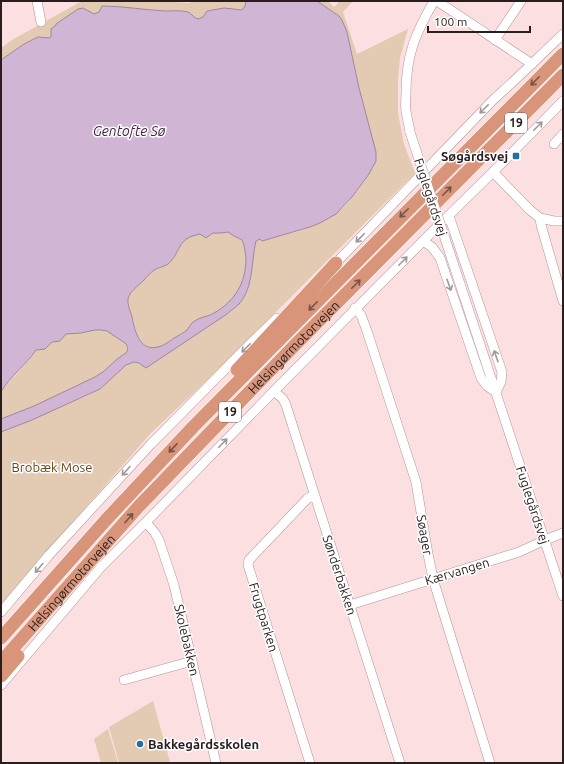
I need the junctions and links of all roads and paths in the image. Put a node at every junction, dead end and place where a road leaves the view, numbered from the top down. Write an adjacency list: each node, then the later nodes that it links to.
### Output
1 (36, 1): 4 (street)
2 (436, 1): 6 (street); 25 (street, Fuglegårdsvej, bridge)
3 (521, 1): 6 (street)
4 (41, 22)
5 (563, 34): 8 (street)
6 (495, 40): 8 (street)
7 (563, 54): 26 (highway, Helsingørmotorvejen / 19, one-way to 26)
8 (532, 64): 20 (street, one-way to 20)
9 (563, 76): 14 (highway, Helsingørmotorvejen / 19)
10 (563, 88): 14 (highway)
11 (561, 106): 15 (street, one-way to 11)
12 (563, 134): 13 (street)
13 (554, 144)
14 (469, 170): 33 (highway, Helsingørmotorvejen / 19, one-way to 14)
15 (493, 172): 16 (street); 17 (street)
16 (449, 216): 19 (street); 25 (street, Fuglegårdsvej, one-way to 16)
17 (540, 218): 18 (street); 21 (street)
18 (563, 221)
19 (423, 240): 23 (street, one-way to 19); 25 (street, Fuglegårdsvej, one-way to 25)
20 (336, 263): 26 (highway); 36 (street, one-way to 36)
21 (561, 290): 22 (street)
22 (563, 301)
23 (356, 308): 24 (street); 32 (street, Søager)
24 (274, 390): 27 (street, Sønderbakken); 29 (street, one-way to 24)
25 (496, 392): 31 (street, Fuglegårdsvej)
26 (193, 427): 28 (highway, Helsingørmotorvejen / 19, one-way to 28)
27 (314, 495): 35 (street, Sønderbakken); 45 (street, Frugtparken)
28 (105, 521): 37 (highway); 38 (highway, Helsingørmotorvejen / 19)
29 (146, 522): 39 (street, Skolebakken); 43 (street)
30 (563, 533): 31 (street, Kærvangen)
31 (545, 540): 32 (street, Kærvangen); 34 (street, Fuglegårdsvej)
32 (433, 579): 35 (street, Kærvangen); 47 (street, Søager)
33 (68, 586): 40 (highway, Helsingørmotorvejen / 19); 41 (highway)
34 (563, 596)
35 (350, 605): 46 (street, Sønderbakken)
36 (1, 612)
37 (1, 626)
38 (1, 638)
39 (192, 661): 42 (street); 44 (street, Skolebakken)
40 (1, 662)
41 (1, 676)
42 (124, 680)
43 (1, 685)
44 (216, 763)
45 (310, 763)
46 (400, 763)
47 (490, 763)

